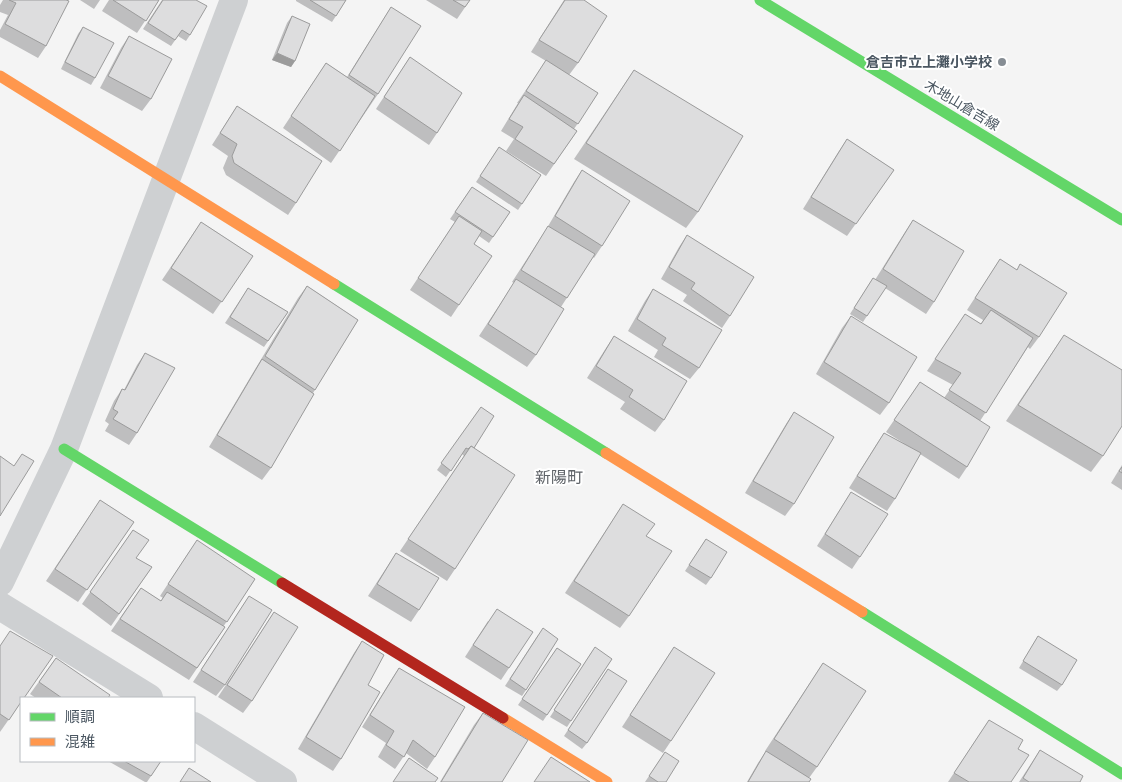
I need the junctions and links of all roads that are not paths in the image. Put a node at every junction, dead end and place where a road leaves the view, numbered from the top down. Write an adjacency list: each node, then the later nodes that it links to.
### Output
1 (234, 0): 4 (street)
2 (760, 0): 5 (street, 木地山倉吉線)
3 (0, 76): 4 (street)
4 (166, 179): 6 (street); 11 (street)
5 (1122, 220)
6 (64, 450): 7 (street); 13 (street)
7 (0, 582)
8 (0, 606): 9 (street)
9 (147, 697)
10 (195, 727): 12 (street)
11 (1122, 774)
12 (283, 782)
13 (607, 782)

